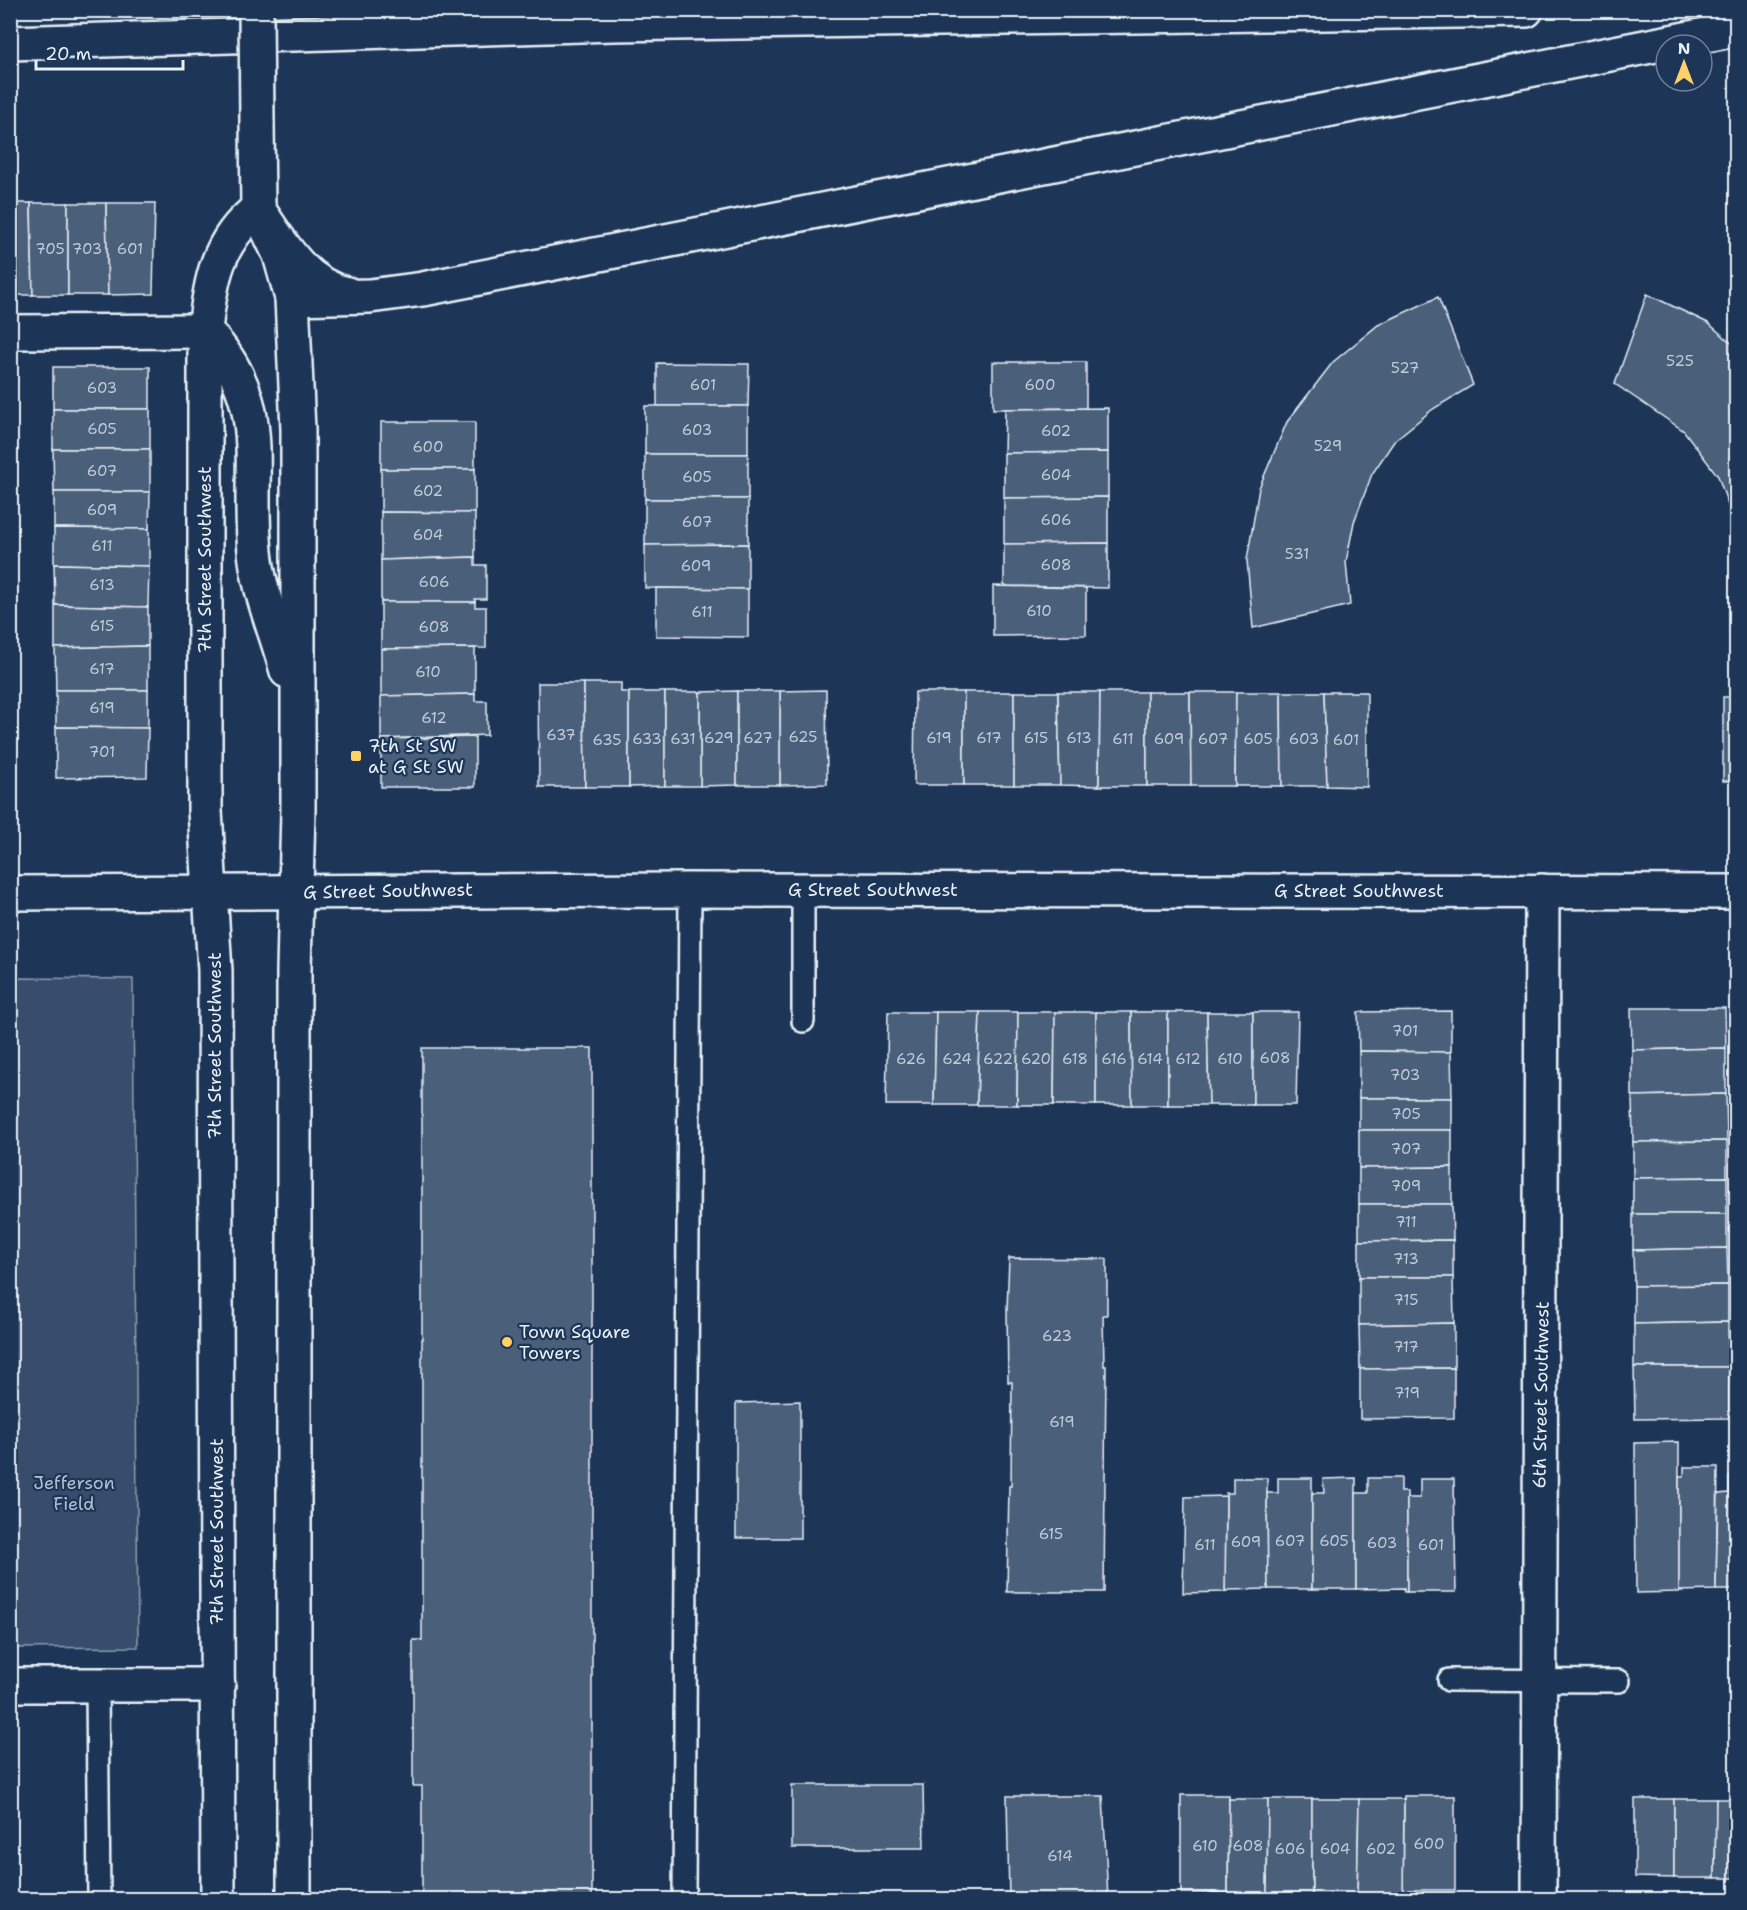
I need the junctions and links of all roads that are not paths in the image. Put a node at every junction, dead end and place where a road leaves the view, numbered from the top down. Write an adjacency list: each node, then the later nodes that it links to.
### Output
1 (256, 10): 7 (main road, bridge)
2 (983, 10): 4 (main road)
3 (1526, 10): 4 (main road)
4 (1050, 19): 6 (main road)
5 (1737, 29): 8 (main road)
6 (10, 43)
7 (258, 209): 8 (main road); 9 (main road); 10 (main road, 7th Street Southwest)
8 (354, 296): 9 (main road)
9 (292, 298): 12 (main road)
10 (205, 331): 11 (main road); 12 (main road); 16 (main road, 7th Street Southwest)
11 (10, 332)
12 (297, 704): 17 (main road)
13 (690, 890): 14 (main road, G Street Southwest); 17 (main road, G Street Southwest); 30 (lane)
14 (803, 890): 15 (main road, G Street Southwest); 20 (lane)
15 (1542, 891): 18 (main road, G Street Southwest); 22 (main road, 6th Street Southwest)
16 (212, 892): 17 (main road, G Street Southwest); 19 (main road, G Street Southwest); 26 (main road, 7th Street Southwest)
17 (296, 892): 29 (main road)
18 (1737, 892)
19 (10, 893)
20 (803, 1021)
21 (1449, 1680): 22 (lane)
22 (1538, 1681): 23 (lane); 31 (main road, 6th Street Southwest)
23 (1619, 1681)
24 (10, 1685): 25 (main road)
25 (97, 1685): 26 (main road); 27 (lane)
26 (218, 1685): 28 (main road, 7th Street Southwest)
27 (99, 1899)
28 (218, 1899)
29 (294, 1899)
30 (684, 1899)
31 (1539, 1899)

